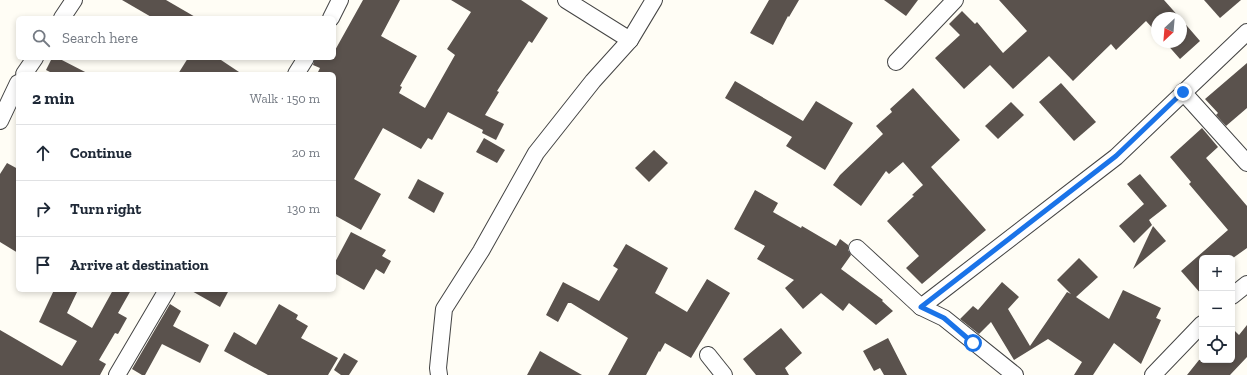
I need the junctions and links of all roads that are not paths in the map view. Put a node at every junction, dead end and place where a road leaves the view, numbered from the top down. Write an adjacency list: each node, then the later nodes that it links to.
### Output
1 (74, 0): 6 (street)
2 (340, 0): 7 (street)
3 (566, 0): 9 (street)
4 (654, 0): 9 (street)
5 (955, 0): 12 (street)
6 (63, 16)
7 (332, 16)
8 (1247, 32): 16 (street)
9 (630, 40): 27 (street)
10 (34, 60): 13 (street)
11 (305, 60): 14 (street)
12 (896, 62)
13 (25, 72)
14 (297, 72)
15 (16, 87): 17 (street)
16 (1183, 92): 18 (street); 23 (street)
17 (0, 121)
18 (1247, 163)
19 (857, 248): 23 (street)
20 (1247, 284): 22 (street)
21 (166, 292): 26 (street)
22 (1235, 294)
23 (921, 307): 29 (street)
24 (1199, 327): 30 (street)
25 (708, 355): 28 (street)
26 (117, 375)
27 (439, 375)
28 (724, 375)
29 (1015, 375)
30 (1153, 375)

